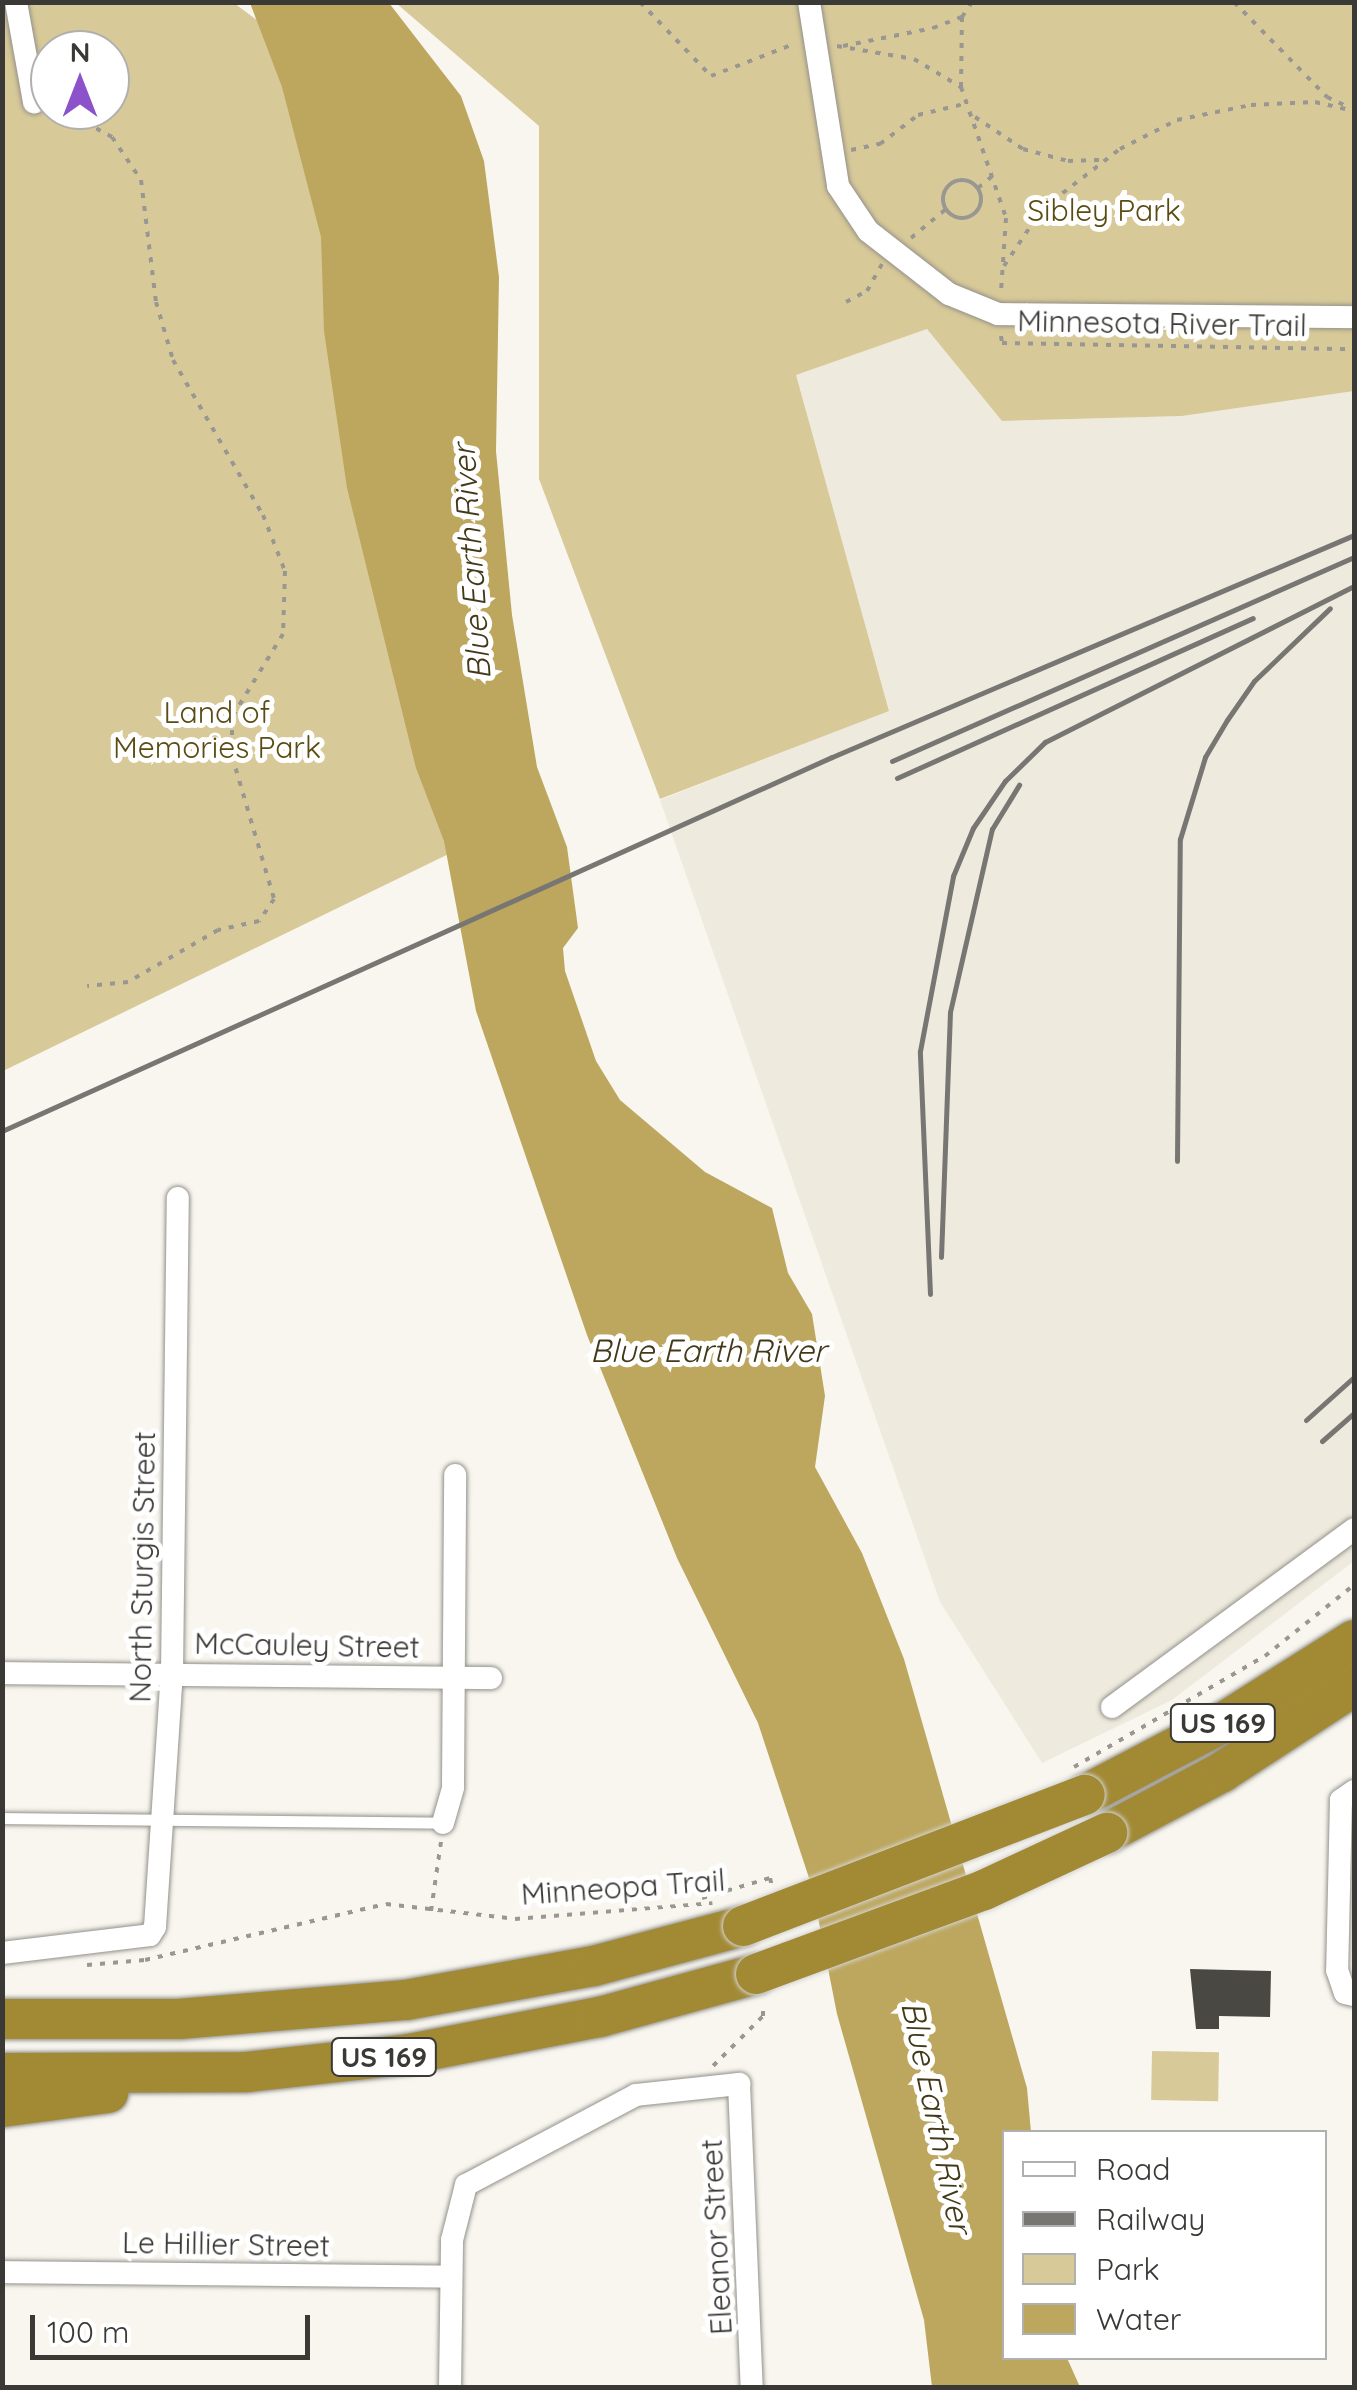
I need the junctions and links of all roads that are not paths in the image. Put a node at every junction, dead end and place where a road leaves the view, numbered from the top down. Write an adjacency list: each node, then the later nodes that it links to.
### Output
1 (16, 2): 3 (street)
2 (809, 2): 4 (street)
3 (30, 80)
4 (1354, 317)
5 (178, 1198): 11 (street, North Sturgis Street)
6 (455, 1476): 12 (street)
7 (1354, 1528): 15 (street)
8 (1354, 1608): 17 (highway)
9 (1354, 1640): 17 (highway, US 169)
10 (2, 1672): 11 (street, McCauley Street)
11 (172, 1673): 12 (street, McCauley Street); 21 (street, North Sturgis Street)
12 (455, 1676): 13 (street, McCauley Street); 22 (street)
13 (490, 1678)
14 (1354, 1686): 18 (highway, US 169)
15 (1112, 1706)
16 (1354, 1706): 18 (highway)
17 (1144, 1766): 25 (highway, US 169, bridge)
18 (1222, 1772): 26 (highway, US 169, bridge)
19 (1348, 1795): 24 (street)
20 (2, 1818): 21 (lane)
21 (162, 1820): 22 (lane); 23 (street, North Sturgis Street)
22 (444, 1823)
23 (2, 1953)
24 (1354, 1995)
25 (2, 2019)
26 (247, 2072): 27 (highway, US 169); 28 (highway)
27 (2, 2073)
28 (2, 2107)
29 (2, 2272): 30 (street, Le Hillier Street)
30 (449, 2276): 31 (street); 32 (street, Eleanor Street)
31 (450, 2388)
32 (752, 2388)

